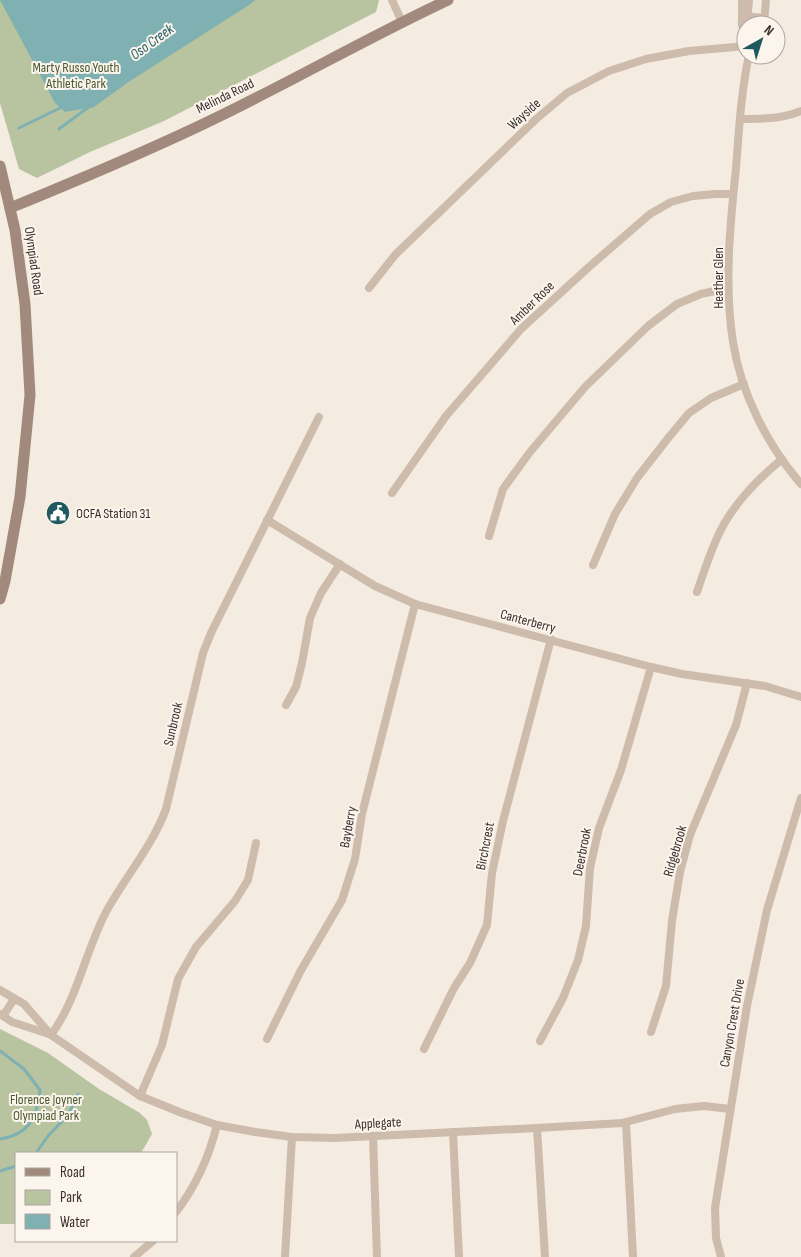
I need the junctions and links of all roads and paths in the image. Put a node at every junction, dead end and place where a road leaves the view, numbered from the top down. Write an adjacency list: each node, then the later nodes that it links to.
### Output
1 (392, 0): 9 (street)
2 (448, 0): 9 (main road, Melinda Road)
3 (742, 0): 6 (street)
4 (749, 0): 7 (street)
5 (766, 0): 8 (street)
6 (742, 15)
7 (745, 15)
8 (765, 15)
9 (402, 22): 16 (main road, Melinda Road)
10 (736, 47): 17 (street, Wayside)
11 (747, 65): 13 (street, Heather Glen)
12 (801, 111): 13 (street)
13 (740, 119): 15 (street, Heather Glen)
14 (0, 166): 16 (main road, Olympiad Road)
15 (733, 194): 18 (street, Heather Glen); 23 (street, Amber Rose)
16 (10, 208): 29 (main road, Olympiad Road)
17 (369, 288)
18 (728, 288): 19 (street, Heather Glen); 25 (street)
19 (744, 384): 21 (street, Heather Glen); 27 (street)
20 (320, 417): 24 (street, Sunbrook)
21 (782, 459): 22 (street, Heather Glen); 28 (street)
22 (801, 484)
23 (392, 492)
24 (267, 520): 26 (street, Canterberry); 43 (street, Sunbrook)
25 (489, 536)
26 (340, 564): 30 (street, Canterberry); 35 (street)
27 (593, 565)
28 (697, 592)
29 (0, 599)
30 (415, 604): 31 (street, Canterberry); 44 (street, Bayberry)
31 (551, 640): 32 (street, Canterberry); 46 (street, Birchcrest)
32 (651, 667): 33 (street, Canterberry); 45 (street, Deerbrook)
33 (747, 683): 34 (street, Canterberry); 42 (street, Ridgebrook)
34 (801, 697)
35 (286, 705)
36 (801, 798): 37 (street, Canyon Crest Drive)
37 (798, 821): 48 (street, Canyon Crest Drive)
38 (256, 843): 47 (street)
39 (0, 990): 40 (street, Applegate)
40 (14, 998): 41 (street); 43 (street, Applegate)
41 (1, 1015): 43 (street, Applegate)
42 (651, 1032)
43 (51, 1035): 47 (street, Applegate)
44 (267, 1039)
45 (540, 1040)
46 (424, 1049)
47 (140, 1096): 50 (street, Applegate)
48 (730, 1109): 49 (street, Applegate); 63 (street, Canyon Crest Drive)
49 (626, 1122): 51 (street, Applegate); 62 (street)
50 (217, 1125): 54 (street, Applegate); 55 (street)
51 (537, 1128): 52 (street, Applegate); 61 (street)
52 (453, 1132): 53 (street, Applegate); 60 (street)
53 (373, 1136): 54 (street, Applegate); 59 (street)
54 (292, 1137): 58 (street)
55 (178, 1209)
56 (152, 1242): 57 (street)
57 (134, 1257)
58 (285, 1257)
59 (377, 1257)
60 (460, 1257)
61 (545, 1257)
62 (633, 1257)
63 (721, 1257)

